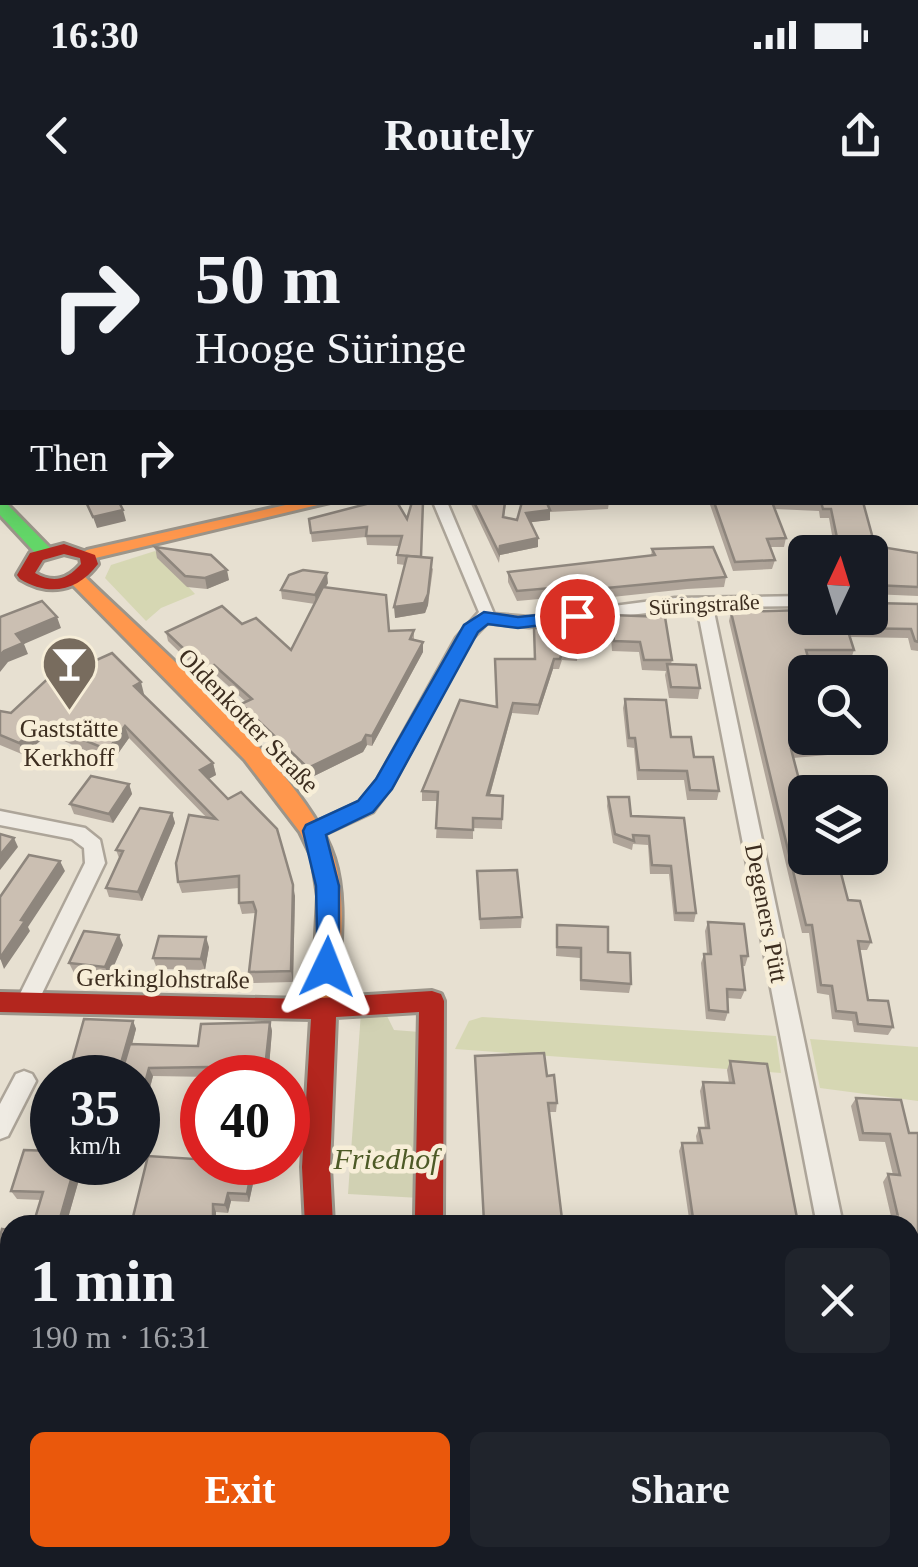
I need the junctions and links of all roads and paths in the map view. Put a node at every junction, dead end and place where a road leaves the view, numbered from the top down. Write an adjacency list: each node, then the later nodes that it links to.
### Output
1 (309, 505): 5 (street)
2 (441, 505): 11 (street)
3 (0, 506): 4 (street)
4 (45, 553): 5 (street); 6 (street)
5 (87, 555): 7 (street)
6 (26, 576): 7 (street); 8 (street)
7 (77, 580): 13 (street, Oldenkotter Straße)
8 (0, 583)
9 (788, 601): 10 (street, Süringstraße)
10 (704, 602): 11 (street, Süringstraße); 21 (street, Degeners Pütt)
11 (484, 618): 13 (street)
12 (0, 818): 15 (street)
13 (314, 831): 16 (street, Oldenkotter Straße)
14 (0, 1002): 15 (street, Gerkinglohstraße)
15 (28, 1002): 16 (street, Gerkinglohstraße)
16 (325, 1005): 19 (street, Oldenkotter Straße); 20 (street, Gerkinglohstraße)
17 (24, 1081): 18 (street)
18 (0, 1128)
19 (318, 1215)
20 (429, 1215)
21 (828, 1215)

